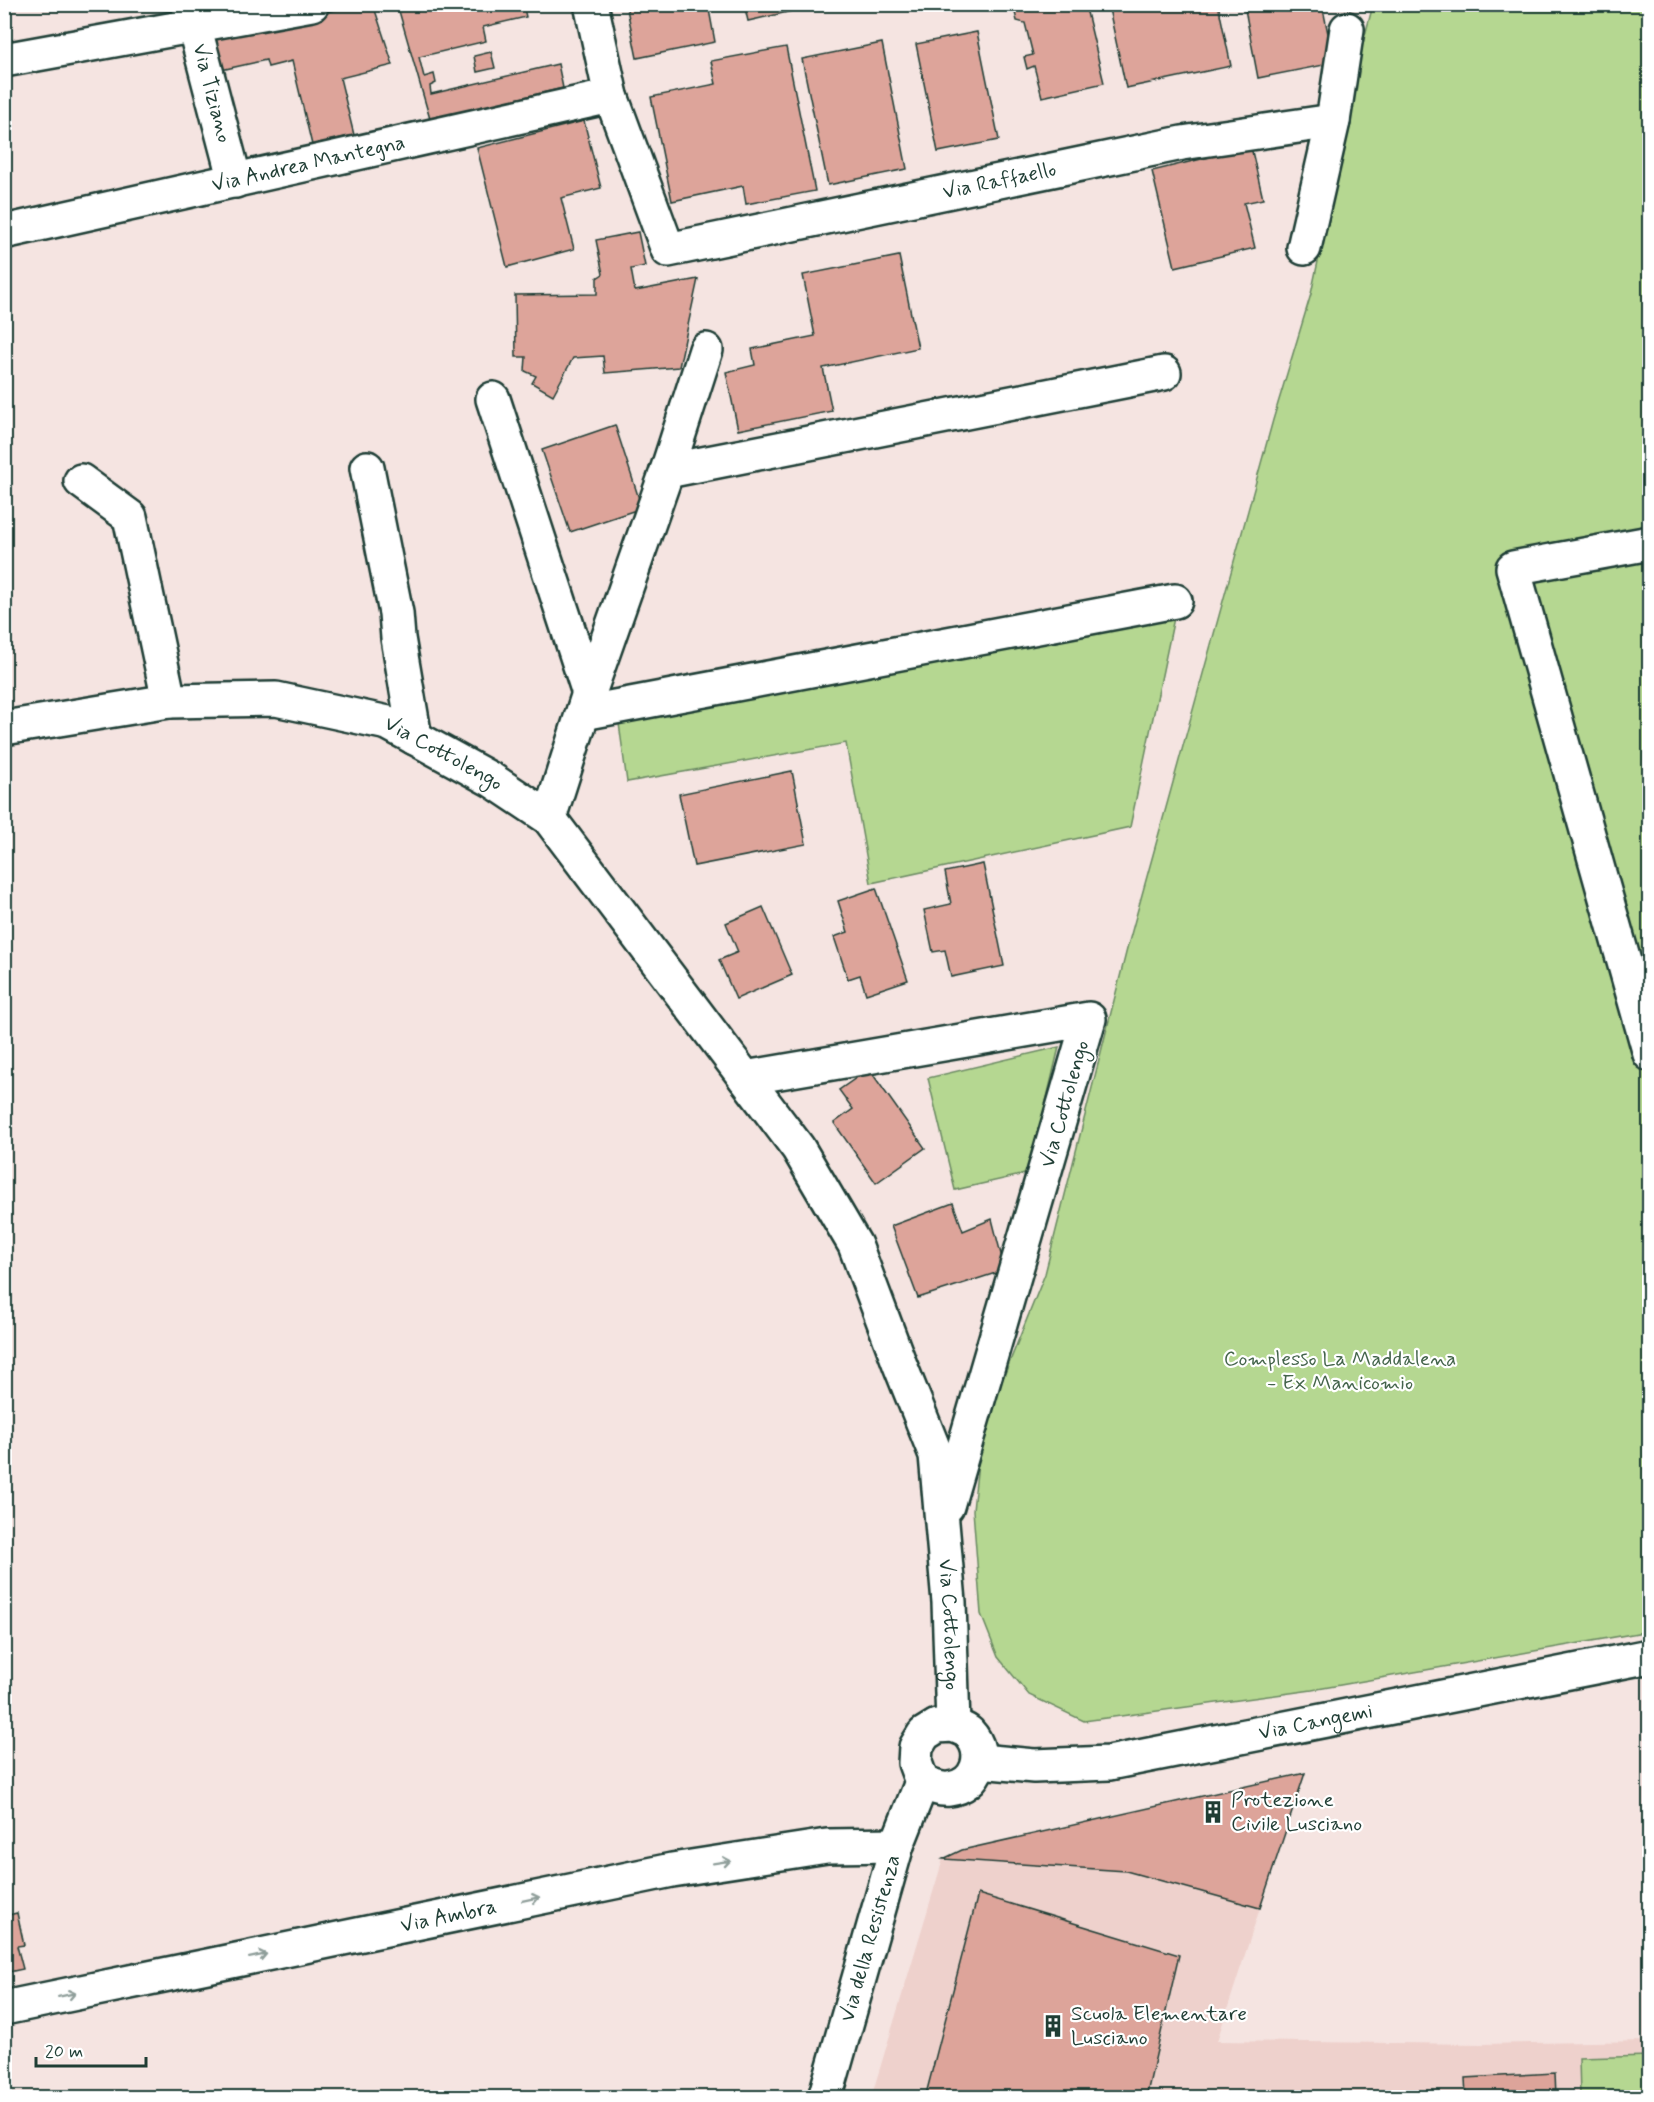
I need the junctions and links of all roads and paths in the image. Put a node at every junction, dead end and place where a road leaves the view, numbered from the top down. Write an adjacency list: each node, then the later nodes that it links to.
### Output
1 (312, 4): 3 (street)
2 (591, 4): 6 (street)
3 (191, 15): 5 (street); 8 (street, Via Tiziano)
4 (1347, 29): 7 (street)
5 (4, 60)
6 (611, 96): 7 (street, Via Raffaello); 8 (street, Via Andrea Mantegna)
7 (1333, 121): 10 (street)
8 (235, 181): 9 (street, Via Andrea Mantegna)
9 (4, 232)
10 (1304, 248)
11 (706, 350): 15 (street)
12 (1164, 373): 15 (street)
13 (493, 399): 20 (street)
14 (367, 468): 22 (street)
15 (667, 471): 20 (street)
16 (81, 481): 19 (street)
17 (1650, 543): 24 (street)
18 (1175, 601): 20 (street)
19 (169, 700): 21 (street, Via Cottolengo); 22 (street, Via Cottolengo)
20 (586, 703): 23 (street)
21 (4, 728)
22 (415, 738): 23 (street, Via Cottolengo)
23 (549, 818): 25 (street, Via Cottolengo)
24 (1650, 1054)
25 (745, 1078): 26 (street, Via Cottolengo); 26 (street, Via Cottolengo)
26 (942, 1524): 28 (street, Via Cottolengo)
27 (1650, 1656): 29 (street, Via Cangemi)
28 (953, 1725): 29 (street); 30 (street)
29 (980, 1761): 30 (street)
30 (922, 1782): 31 (street, Via della Resistenza)
31 (897, 1845): 32 (street, Via Ambra, one-way to 31); 33 (street, Via della Resistenza)
32 (4, 2008)
33 (825, 2097)

